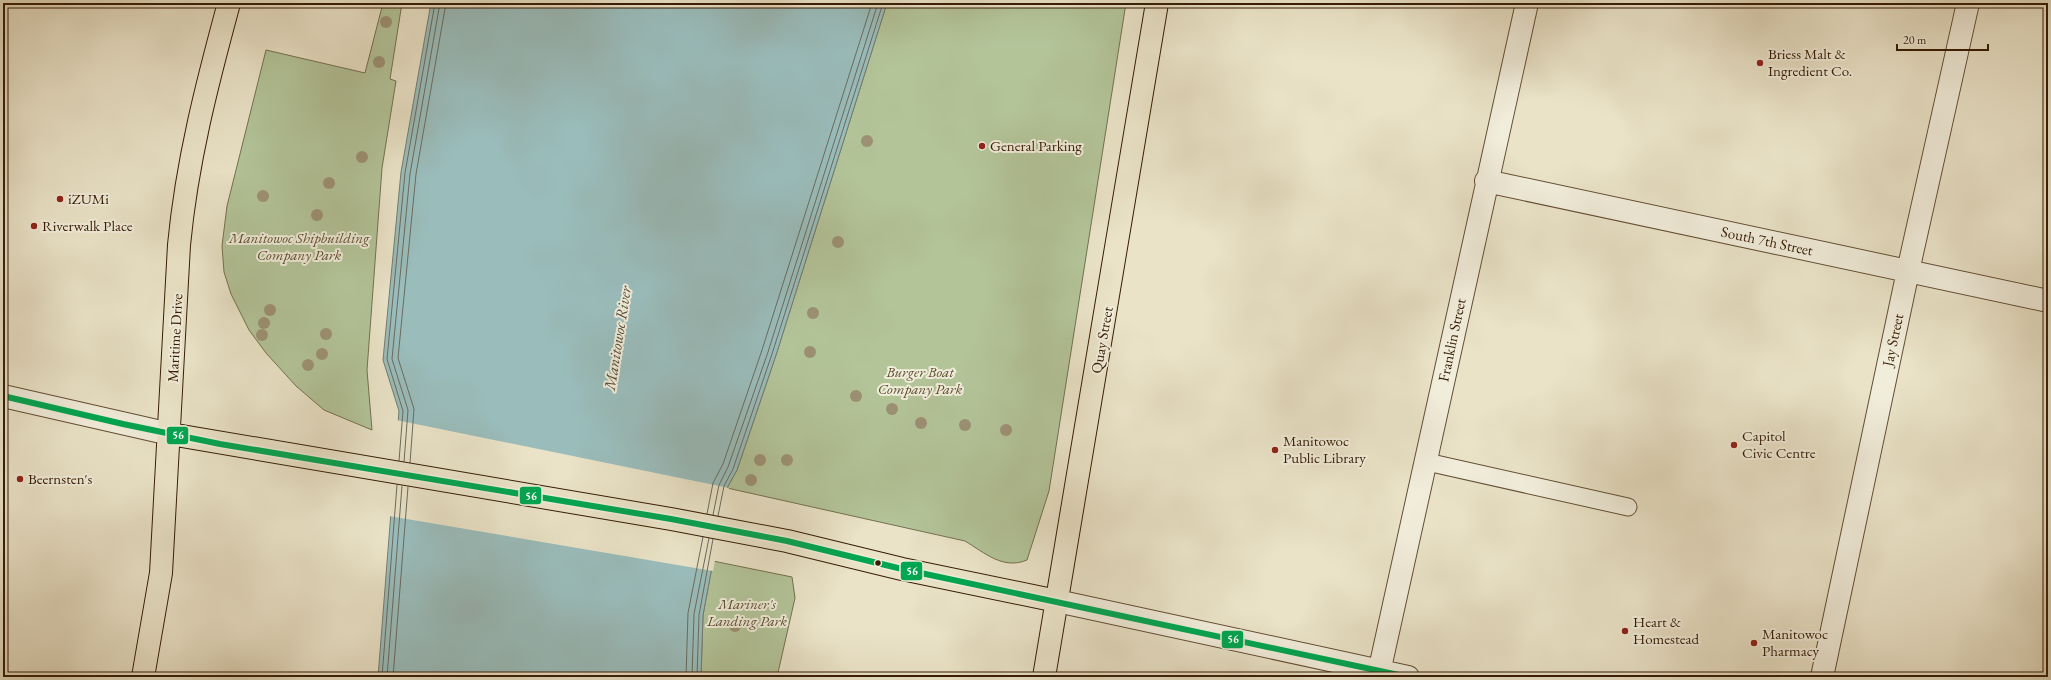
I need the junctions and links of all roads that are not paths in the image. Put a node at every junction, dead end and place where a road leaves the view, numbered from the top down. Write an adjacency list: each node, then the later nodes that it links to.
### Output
1 (229, 3): 9 (main road, Maritime Drive)
2 (1157, 3): 12 (main road, Quay Street)
3 (1527, 3): 5 (street, Franklin Street)
4 (1968, 3): 6 (street, Jay Street)
5 (1486, 181): 6 (street, South 7th Street); 10 (street, Franklin Street)
6 (1908, 271): 7 (street, South 7th Street); 17 (street, Jay Street)
7 (2048, 301)
8 (3, 396): 9 (street)
9 (170, 434): 12 (main road); 14 (main road, Maritime Drive)
10 (1426, 462): 11 (lane); 13 (street, Franklin Street)
11 (1628, 507)
12 (1057, 601): 13 (street); 15 (main road, Quay Street)
13 (1378, 674): 16 (street)
14 (143, 677)
15 (1044, 677)
16 (1408, 677)
17 (1822, 677)

